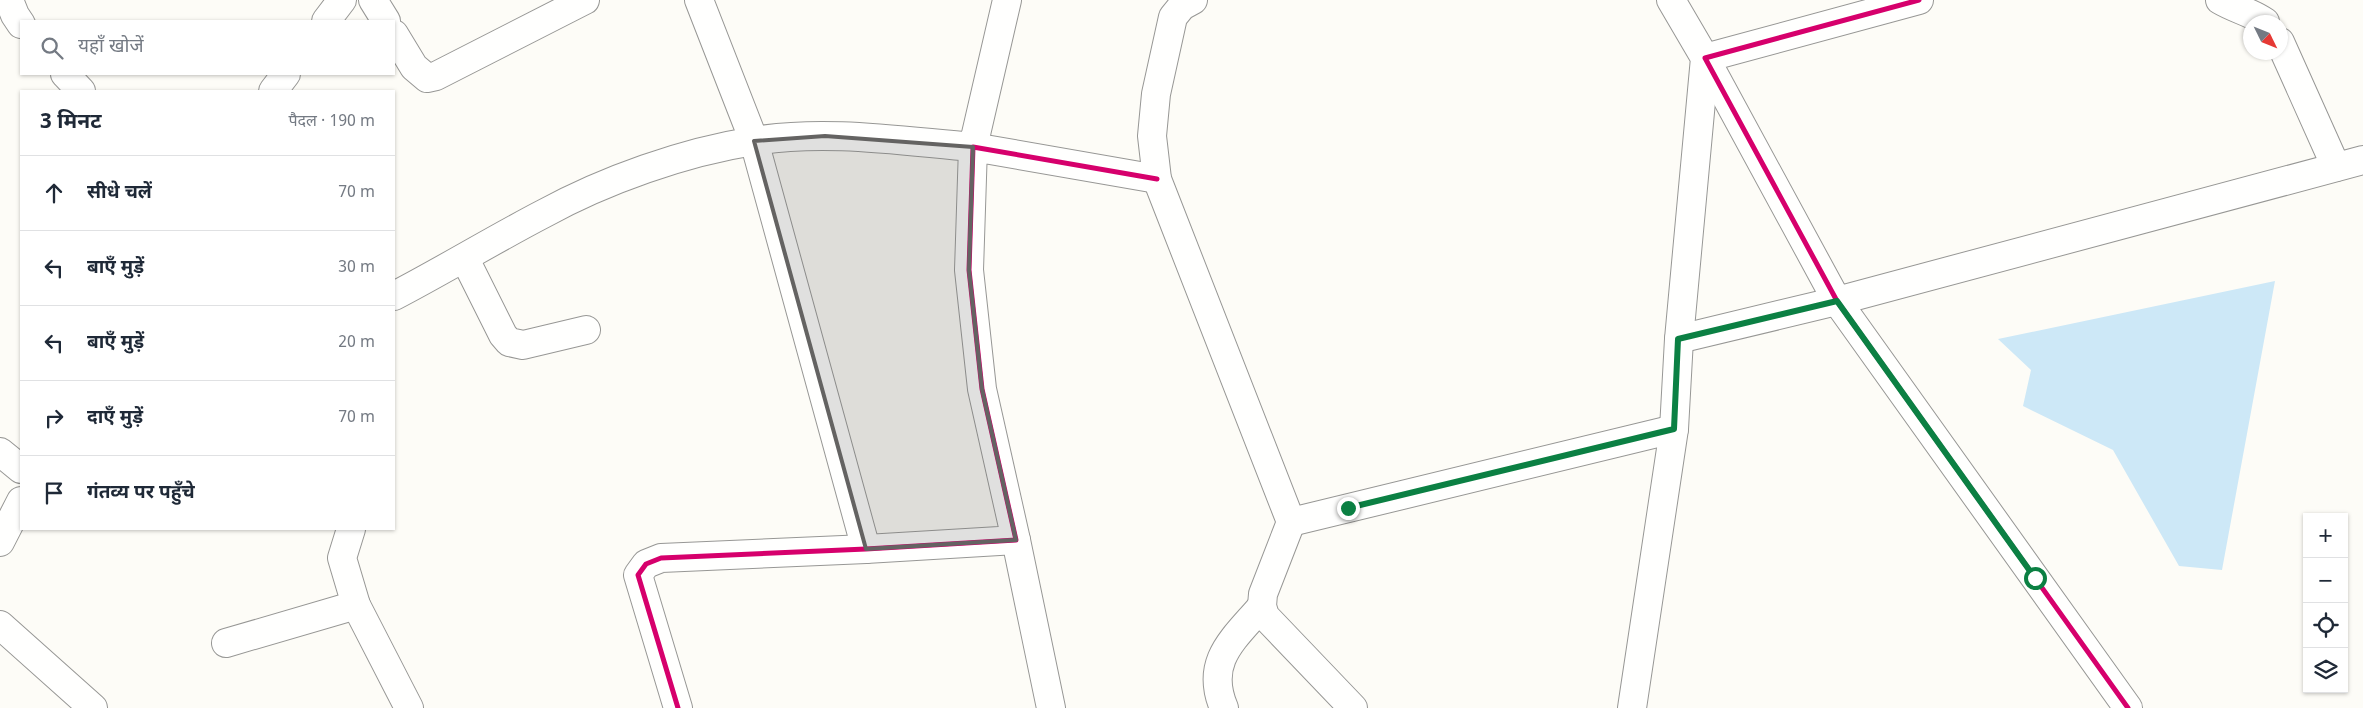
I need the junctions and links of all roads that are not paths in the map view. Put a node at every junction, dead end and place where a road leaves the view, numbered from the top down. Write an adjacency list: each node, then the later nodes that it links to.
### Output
1 (9, 0): 14 (street)
2 (342, 0): 12 (street)
3 (373, 0): 13 (street)
4 (585, 0): 15 (street)
5 (699, 0): 22 (street)
6 (1007, 0): 23 (street)
7 (1193, 0): 26 (street)
8 (1671, 0): 16 (street)
9 (1919, 0): 16 (street)
10 (2220, 0): 11 (street)
11 (2255, 15)
12 (327, 20)
13 (385, 20)
14 (20, 22)
15 (395, 36)
16 (1705, 58): 29 (street); 31 (street)
17 (2288, 60): 25 (street)
18 (66, 75): 20 (street)
19 (285, 75): 21 (street)
20 (80, 90)
21 (274, 90)
22 (754, 141): 23 (street); 27 (street); 40 (street)
23 (973, 147): 26 (street); 38 (street)
24 (2363, 160): 25 (street)
25 (2336, 167): 29 (street)
26 (1157, 179): 36 (street)
27 (465, 259): 28 (street); 30 (street)
28 (395, 295)
29 (1837, 301): 31 (street); 52 (street)
30 (586, 330)
31 (1678, 339): 32 (street)
32 (1674, 429): 36 (street); 51 (street)
33 (0, 452): 34 (street)
34 (20, 468)
35 (20, 503): 39 (street)
36 (1291, 522): 42 (street)
37 (351, 530): 41 (street)
38 (1016, 540): 40 (street); 48 (street)
39 (0, 542)
40 (866, 549): 47 (street)
41 (356, 605): 44 (street); 46 (street)
42 (1262, 606): 49 (street); 50 (street)
43 (0, 625): 45 (street)
44 (226, 643)
45 (93, 708)
46 (409, 708)
47 (678, 708)
48 (1051, 708)
49 (1224, 708)
50 (1353, 708)
51 (1632, 708)
52 (2128, 708)

